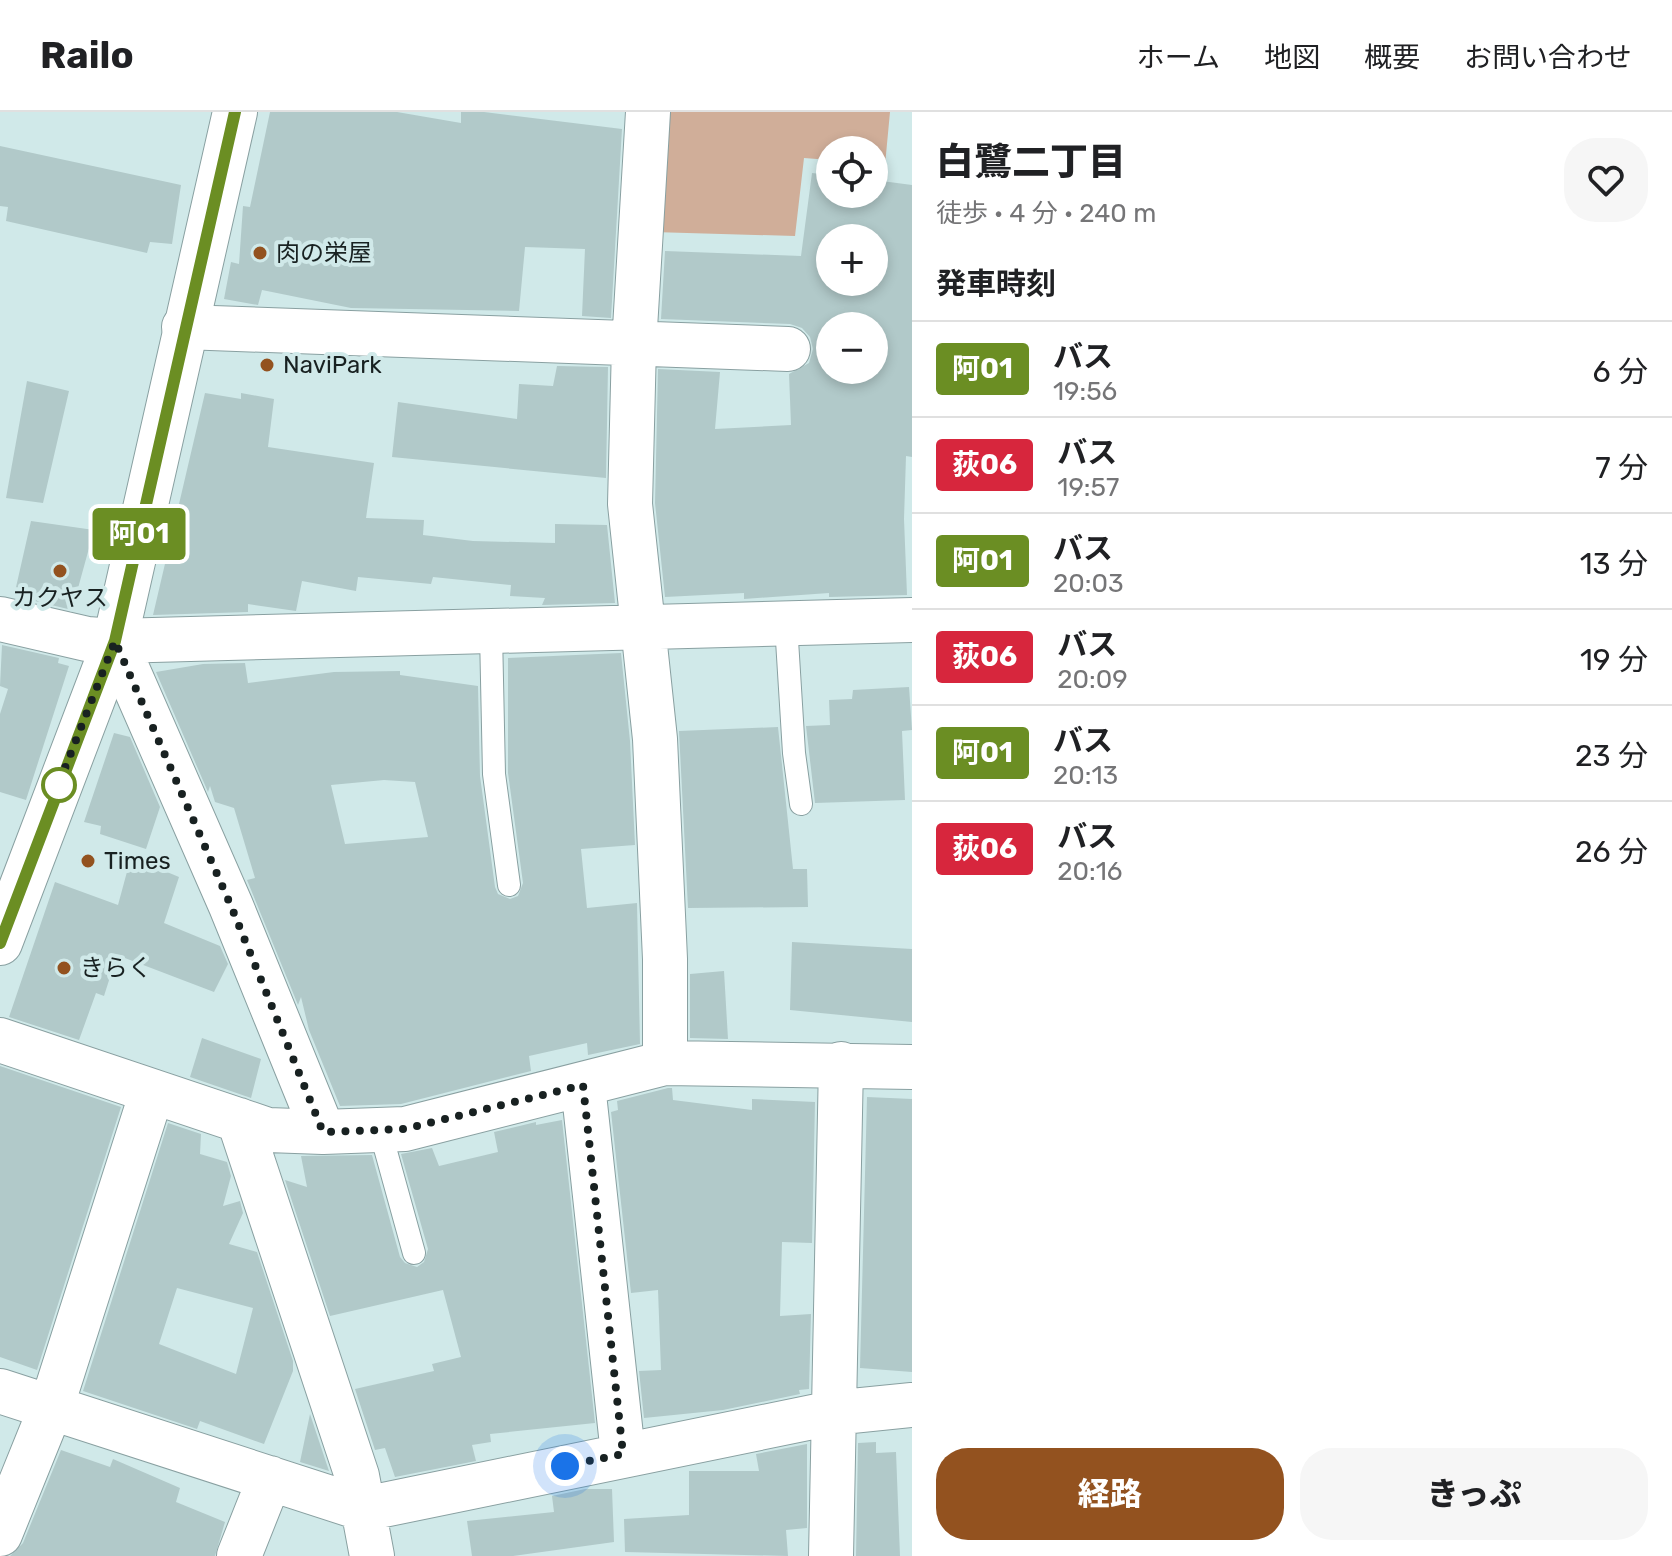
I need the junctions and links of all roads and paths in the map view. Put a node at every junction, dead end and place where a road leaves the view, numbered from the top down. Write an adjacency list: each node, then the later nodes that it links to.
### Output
1 (235, 112): 3 (street)
2 (648, 112): 4 (street)
3 (184, 327): 4 (street); 11 (street)
4 (634, 345): 5 (street); 9 (street)
5 (788, 349)
6 (0, 619): 11 (street)
7 (912, 620): 8 (street)
8 (786, 624): 9 (street); 12 (lane)
9 (646, 629): 10 (street); 16 (street)
10 (491, 633): 11 (street); 13 (lane)
11 (115, 641): 14 (street); 23 (street)
12 (801, 804)
13 (509, 885)
14 (0, 943)
15 (0, 1040): 20 (street)
16 (665, 1063): 17 (street); 19 (street)
17 (841, 1064): 18 (street); 28 (street)
18 (912, 1067)
19 (583, 1085): 22 (street); 29 (street)
20 (152, 1092): 21 (street); 27 (street)
21 (239, 1120): 23 (street); 31 (street)
22 (380, 1130): 23 (street); 24 (lane)
23 (323, 1132)
24 (414, 1253)
25 (0, 1391): 27 (street)
26 (912, 1405): 28 (street)
27 (51, 1408): 30 (street); 32 (street)
28 (832, 1413): 29 (street); 35 (street)
29 (623, 1454): 31 (street)
30 (270, 1478): 31 (street); 33 (street)
31 (364, 1509): 34 (street)
32 (0, 1534)
33 (239, 1556)
34 (372, 1556)
35 (831, 1556)

